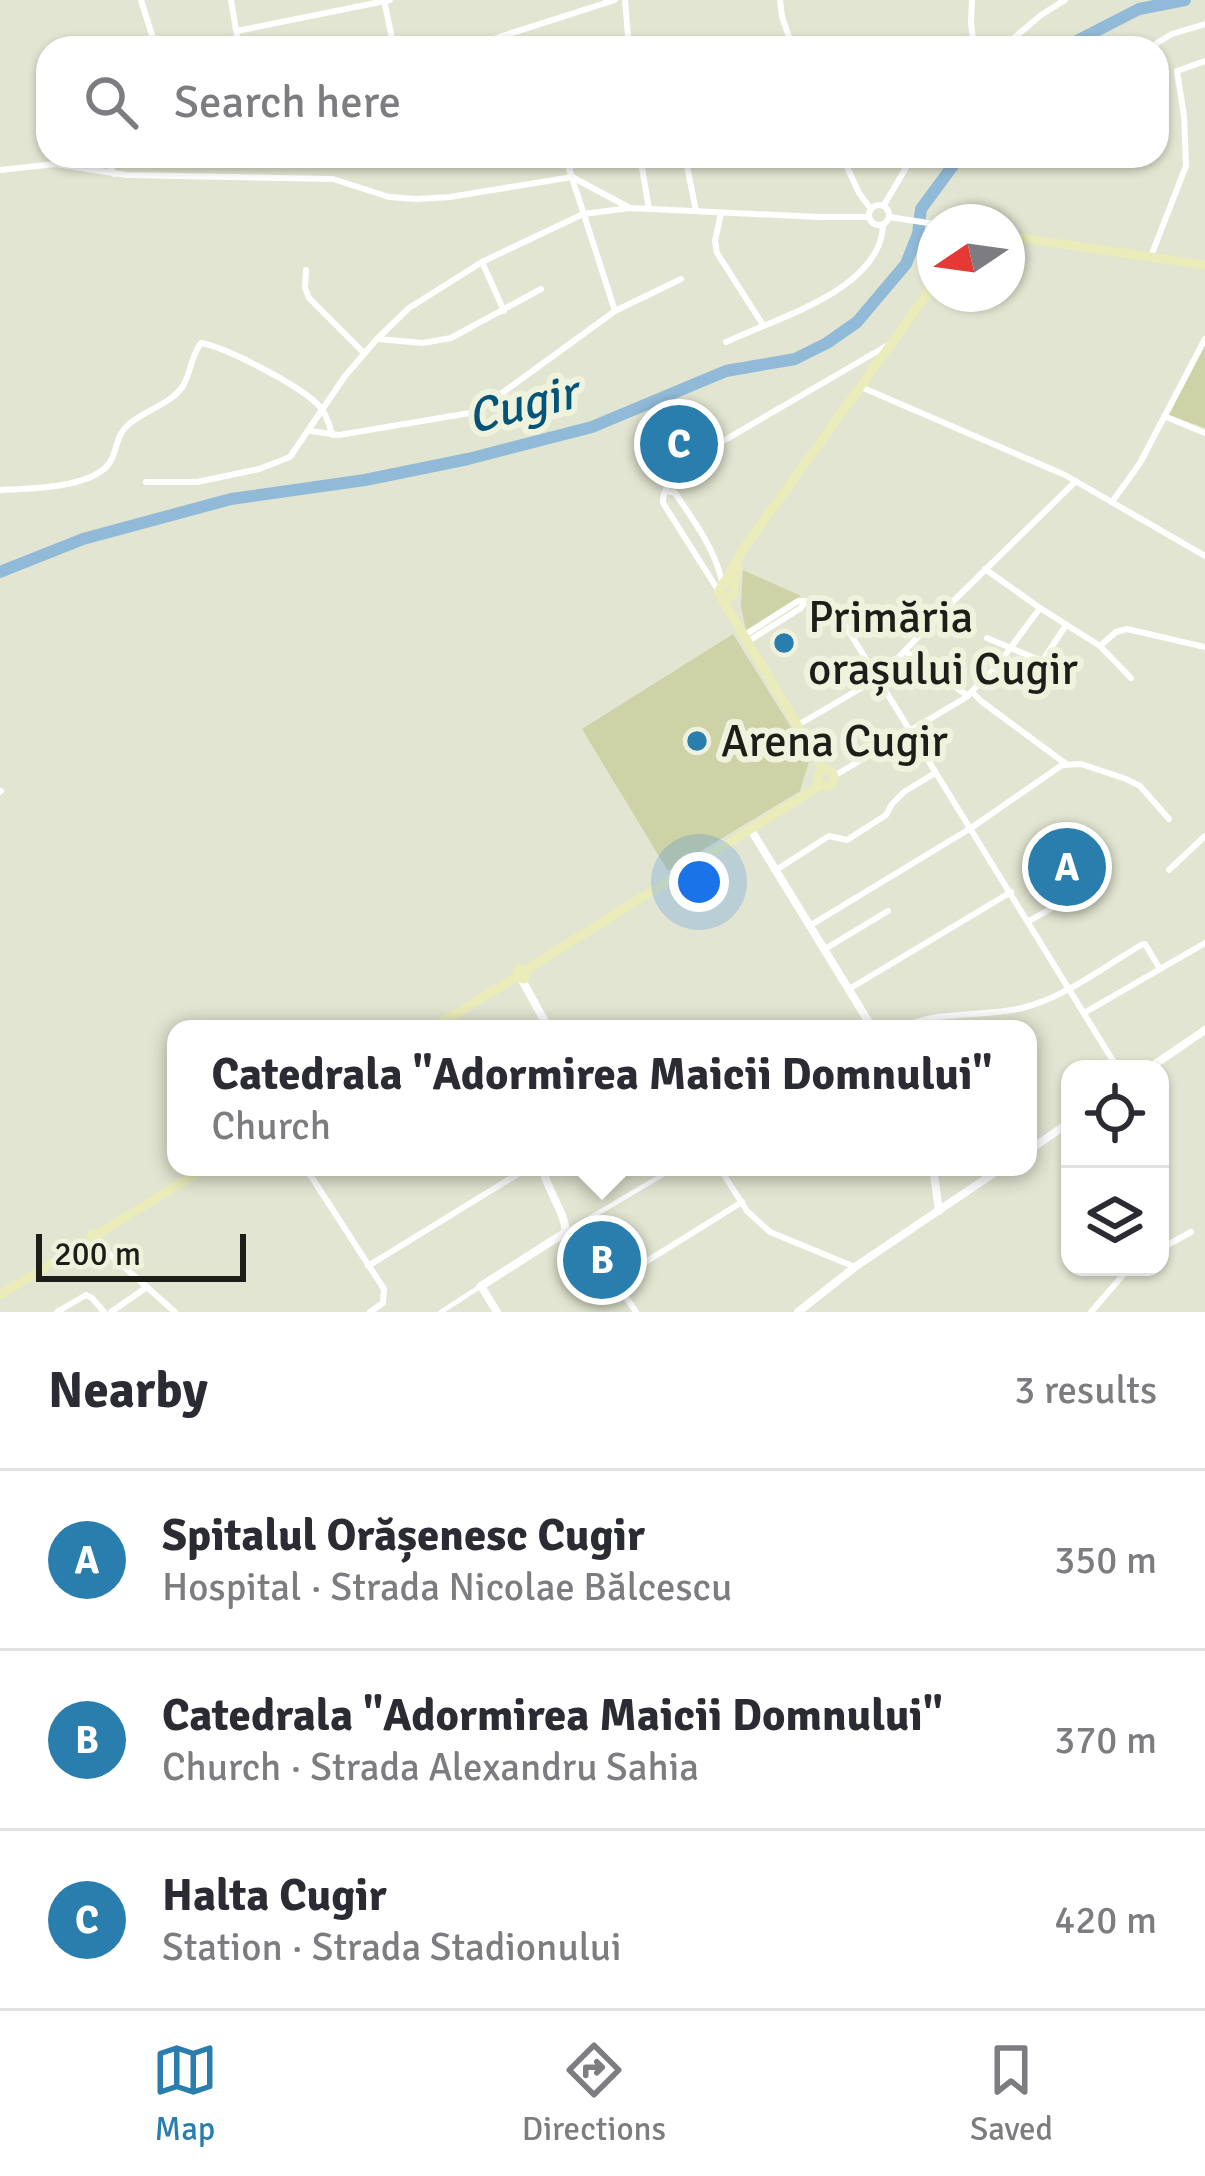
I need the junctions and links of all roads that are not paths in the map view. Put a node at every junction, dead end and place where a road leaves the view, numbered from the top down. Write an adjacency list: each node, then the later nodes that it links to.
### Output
1 (140, 0): 11 (street)
2 (616, 0): 14 (street)
3 (625, 0): 15 (street)
4 (780, 0): 16 (street)
5 (972, 0): 17 (street)
6 (1065, 0): 18 (street)
7 (386, 1): 10 (street); 13 (street)
8 (230, 2): 10 (street)
9 (1205, 24): 19 (street)
10 (237, 31): 12 (street)
11 (152, 36)
12 (238, 36)
13 (392, 36)
14 (503, 36)
15 (628, 36)
16 (790, 36)
17 (972, 36)
18 (1016, 36)
19 (1169, 36)
20 (1205, 61): 42 (street)
21 (36, 166): 29 (street)
22 (79, 168): 30 (street)
23 (111, 168): 30 (street)
24 (569, 168): 31 (street)
25 (642, 168): 34 (street)
26 (687, 168): 35 (street)
27 (848, 168): 37 (street)
28 (906, 168): 32 (street)
29 (0, 170)
30 (114, 174): 31 (street)
31 (572, 177): 33 (street); 38 (street)
32 (883, 206): 37 (street); 39 (street)
33 (630, 208): 34 (street); 38 (street)
34 (649, 208): 35 (street)
35 (696, 211): 36 (street)
36 (721, 212): 37 (street); 51 (street)
37 (870, 213): 39 (street)
38 (583, 214): 43 (street); 50 (street)
39 (890, 220): 40 (street); 51 (street)
40 (917, 222)
41 (1025, 238): 42 (main road)
42 (1151, 256): 44 (main road)
43 (482, 262): 49 (street); 52 (street)
44 (1205, 265)
45 (306, 270): 56 (street)
46 (681, 279): 50 (street)
47 (541, 289): 49 (street)
48 (917, 308): 55 (main road)
49 (504, 311): 52 (street)
50 (615, 311): 63 (street)
51 (763, 325): 54 (street)
52 (377, 339): 56 (street)
53 (1205, 339): 60 (street)
54 (726, 342)
55 (891, 343): 57 (street); 58 (main road)
56 (364, 353): 59 (street)
57 (847, 367): 58 (street); 67 (street)
58 (863, 384): 64 (street); 71 (main road)
59 (323, 409): 61 (street); 63 (street); 66 (street)
60 (1164, 416): 62 (street); 68 (street)
61 (310, 431): 63 (street); 65 (street)
62 (1205, 433)
63 (332, 435)
64 (1076, 481): 68 (street); 70 (street)
65 (146, 482)
66 (0, 490)
67 (667, 491): 71 (street); 71 (street)
68 (1112, 502): 69 (street)
69 (1205, 556)
70 (985, 568): 73 (street); 81 (street)
71 (726, 588): 76 (main road)
72 (800, 605): 76 (street)
73 (1040, 608): 75 (street); 80 (street)
74 (837, 611): 84 (street)
75 (1066, 625): 78 (street); 82 (street)
76 (743, 635): 87 (main road)
77 (987, 638): 80 (street)
78 (1100, 646): 79 (street); 85 (street)
79 (1205, 647)
80 (1011, 648): 82 (street); 86 (street)
81 (904, 652): 84 (street); 86 (street)
82 (1043, 660): 83 (street)
83 (1070, 673)
84 (880, 677): 87 (street); 88 (street)
85 (1131, 678)
86 (970, 694): 88 (street); 89 (street)
87 (799, 725): 91 (main road)
88 (911, 731): 90 (street); 91 (street)
89 (1064, 764): 92 (street); 93 (street)
90 (937, 772): 93 (street); 96 (street)
91 (829, 773): 94 (main road)
92 (1168, 819)
93 (970, 828): 99 (street); 102 (street)
94 (751, 830): 96 (street); 106 (main road)
95 (1205, 836): 97 (street)
96 (776, 870): 102 (street)
97 (1168, 870)
98 (1108, 876): 101 (street)
99 (1011, 892): 101 (street); 108 (street)
100 (888, 910): 104 (street)
101 (1029, 921): 107 (street)
102 (811, 925): 104 (street)
103 (1205, 943): 105 (street)
104 (825, 949): 108 (street)
105 (1160, 969): 107 (street); 109 (street)
106 (521, 976): 111 (main road); 112 (street)
107 (1068, 987): 109 (street); 110 (street)
108 (849, 988): 113 (street)
109 (1084, 1013): 117 (street)
110 (971, 1015): 114 (street); 115 (street)
111 (446, 1020)
112 (544, 1020)
113 (868, 1020)
114 (922, 1020)
115 (971, 1020)
116 (1205, 1030): 118 (street)
117 (1113, 1060)
118 (1161, 1060)
119 (193, 1176): 131 (main road)
120 (311, 1176): 133 (street)
121 (514, 1176): 133 (street)
122 (544, 1176): 129 (street)
123 (661, 1176): 129 (street)
124 (725, 1176): 127 (street)
125 (934, 1176): 128 (street)
126 (991, 1176): 128 (street)
127 (742, 1202): 134 (street); 136 (street)
128 (939, 1211): 134 (street)
129 (566, 1232): 136 (street); 137 (street)
130 (1191, 1232): 132 (street)
131 (94, 1239): 138 (street); 139 (main road)
132 (1169, 1244)
133 (368, 1266): 143 (street)
134 (855, 1268): 147 (street)
135 (1122, 1276): 148 (street)
136 (615, 1281): 146 (street)
137 (482, 1286): 144 (street); 145 (street)
138 (147, 1287): 141 (street); 142 (street)
139 (0, 1294)
140 (57, 1312): 141 (street)
141 (107, 1312)
142 (175, 1312)
143 (370, 1312)
144 (441, 1312)
145 (497, 1312)
146 (636, 1312)
147 (798, 1312)
148 (1090, 1312)

